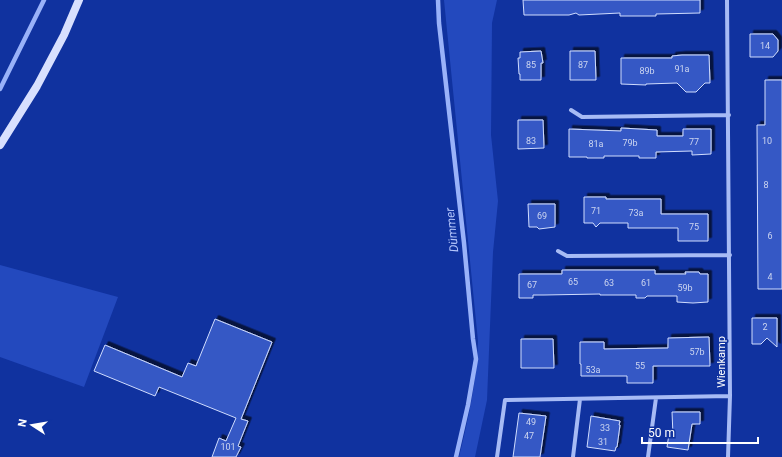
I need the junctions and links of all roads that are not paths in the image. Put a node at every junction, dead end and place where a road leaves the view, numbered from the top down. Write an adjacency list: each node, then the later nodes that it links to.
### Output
1 (79, 0): 5 (main road)
2 (727, 0): 4 (street, Wienkamp)
3 (571, 110): 4 (street)
4 (729, 116): 7 (street, Wienkamp)
5 (0, 145)
6 (558, 251): 7 (street)
7 (730, 255): 8 (street, Wienkamp)
8 (730, 396): 9 (street, Wienkamp); 14 (street)
9 (656, 398): 10 (street, Wienkamp); 13 (street)
10 (580, 399): 11 (street, Wienkamp); 12 (street)
11 (497, 457)
12 (573, 457)
13 (648, 457)
14 (728, 457)

